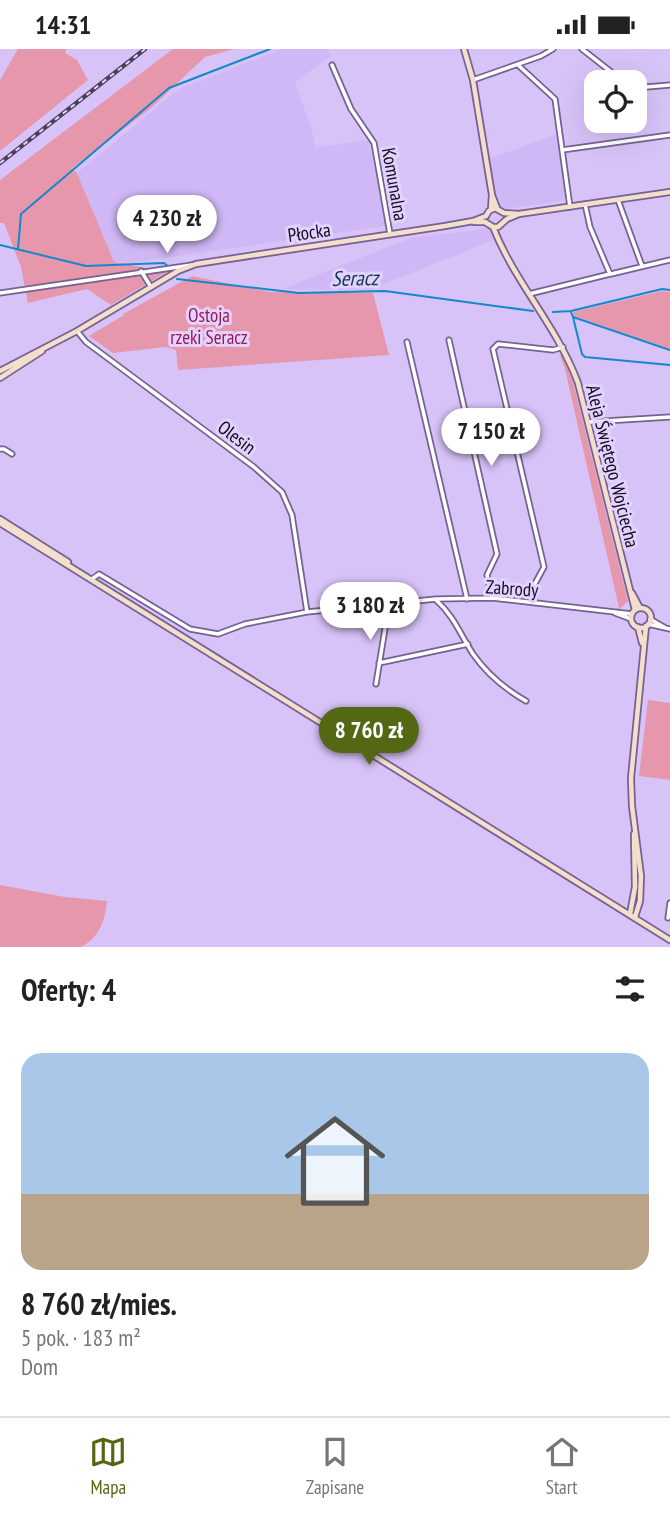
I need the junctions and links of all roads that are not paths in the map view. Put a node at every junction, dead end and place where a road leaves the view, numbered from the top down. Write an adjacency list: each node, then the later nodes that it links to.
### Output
1 (464, 49): 7 (street)
2 (582, 49): 6 (street)
3 (552, 51): 5 (street)
4 (332, 65): 25 (street, Komunalna)
5 (518, 65): 7 (street); 11 (street)
6 (609, 70)
7 (473, 81): 16 (street)
8 (670, 85): 9 (street)
9 (647, 87)
10 (670, 135): 11 (street)
11 (562, 151): 15 (street)
12 (670, 192): 13 (street)
13 (618, 199): 14 (street); 29 (street)
14 (585, 204): 15 (street); 31 (street)
15 (570, 207): 18 (street)
16 (494, 209): 17 (street); 19 (street)
17 (504, 213): 18 (street); 21 (street)
18 (519, 214): 21 (street)
19 (486, 216): 20 (street, Płocka); 22 (street)
20 (473, 221): 22 (street, Płocka); 25 (street, Płocka)
21 (505, 221): 23 (street)
22 (487, 223): 24 (street)
23 (500, 226): 24 (street); 26 (street, Aleja Świętego Wojciecha)
24 (493, 227): 26 (street, Aleja Świętego Wojciecha)
25 (390, 235): 28 (street, Płocka)
26 (500, 243): 34 (street, Aleja Świętego Wojciecha)
27 (670, 260): 29 (street)
28 (196, 264): 30 (street); 32 (street, Płocka)
29 (642, 266): 31 (street)
30 (141, 271): 32 (street); 33 (street)
31 (610, 274): 34 (street)
32 (151, 287): 35 (street, Płocka)
33 (0, 293)
34 (529, 294): 38 (street, Aleja Świętego Wojciecha)
35 (77, 331): 39 (street, Płocka); 51 (street, Olesin)
36 (449, 341): 48 (street)
37 (407, 342): 47 (street)
38 (563, 347): 41 (street, Aleja Świętego Wojciecha); 49 (street)
39 (1, 375)
40 (670, 417): 41 (street)
41 (589, 422): 52 (street, Aleja Świętego Wojciecha)
42 (0, 449): 43 (street)
43 (12, 454)
44 (0, 521): 45 (street)
45 (93, 579): 51 (street, Zabrody); 63 (street)
46 (436, 599): 47 (street, Zabrody); 50 (street, Zabrody); 56 (street)
47 (467, 599): 48 (street, Zabrody)
48 (492, 599): 49 (street, Zabrody)
49 (535, 603): 52 (street, Zabrody)
50 (389, 604): 51 (street, Zabrody); 58 (street)
51 (307, 612)
52 (635, 613): 53 (street); 54 (street)
53 (648, 623): 54 (street); 55 (street); 57 (street)
54 (638, 627): 57 (street)
55 (668, 629)
56 (468, 644): 58 (street); 60 (street)
57 (643, 644): 61 (street)
58 (379, 663): 59 (street)
59 (376, 684)
60 (526, 701)
61 (635, 830): 63 (street); 64 (street)
62 (670, 903): 65 (street)
63 (630, 914): 64 (street)
64 (635, 917): 66 (street)
65 (668, 918)
66 (670, 940)

